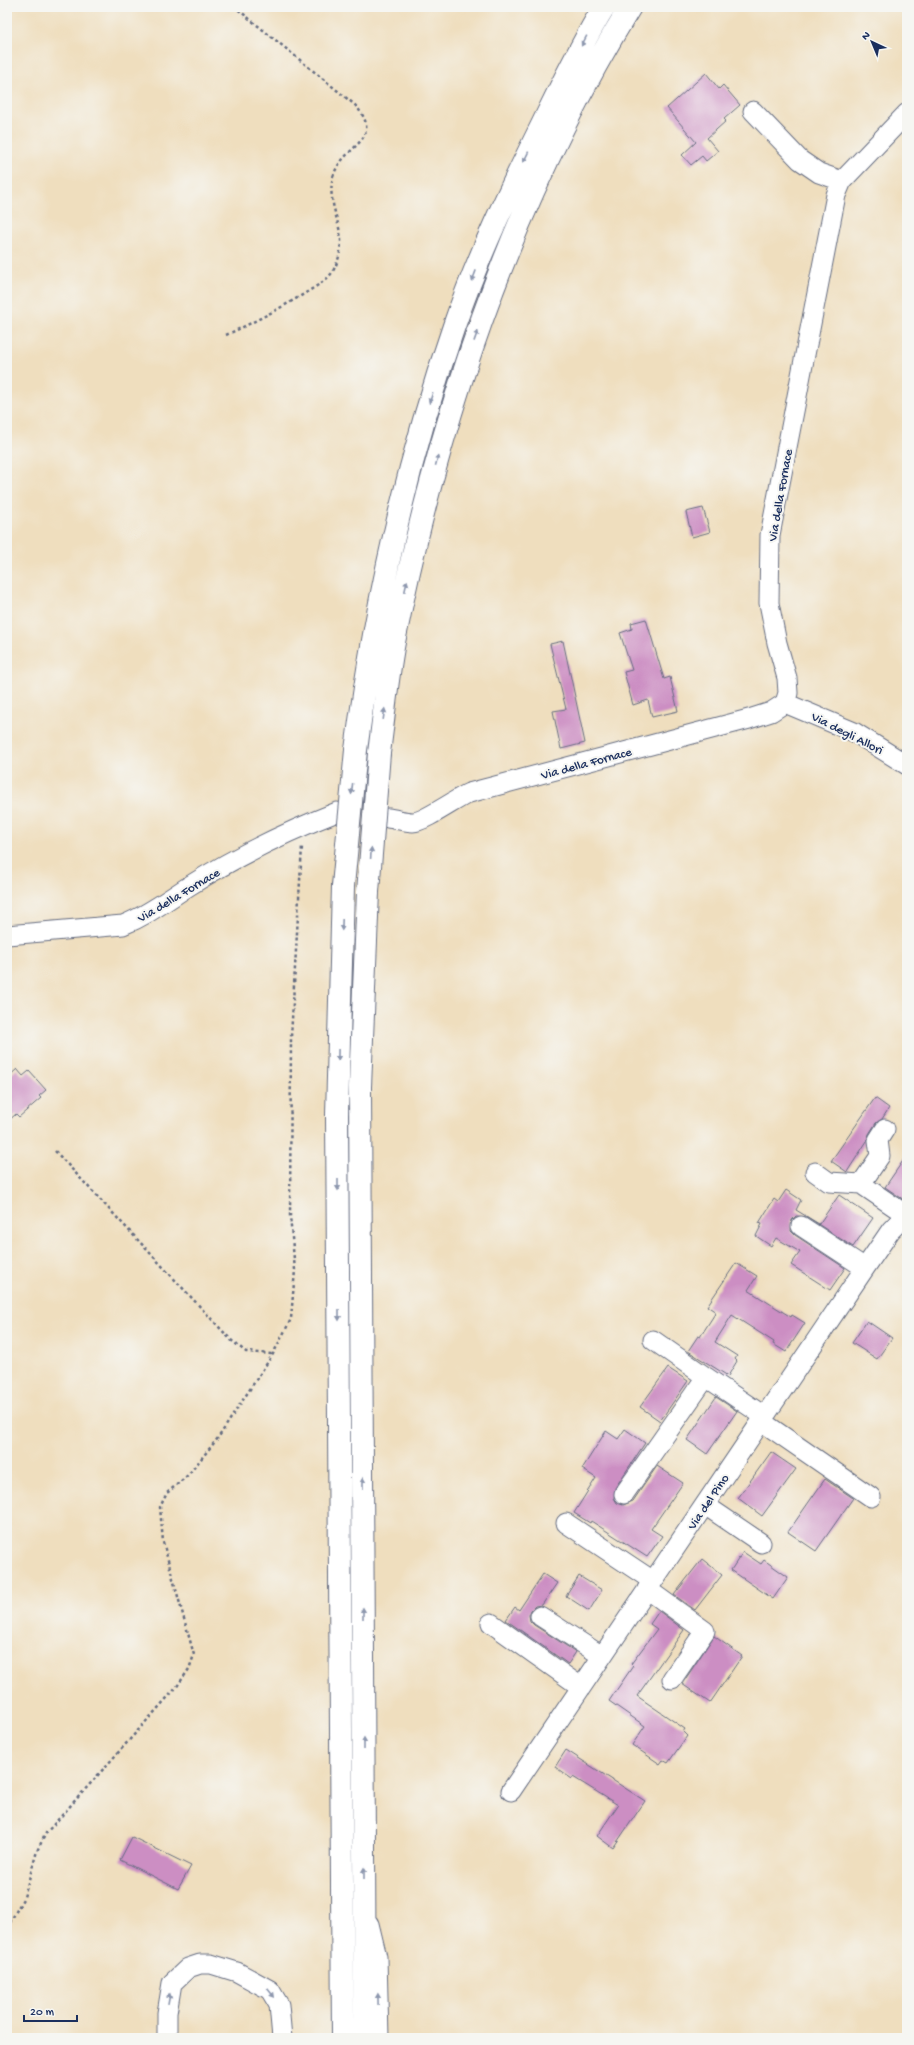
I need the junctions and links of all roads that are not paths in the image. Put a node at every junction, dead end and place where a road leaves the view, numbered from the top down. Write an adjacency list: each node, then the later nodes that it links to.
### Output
1 (604, 7): 35 (highway, one-way to 35, bridge)
2 (630, 7): 32 (highway, one-way to 2, bridge)
3 (753, 111): 5 (street)
4 (907, 113): 5 (street, Via della Fornace)
5 (842, 181): 6 (street, Via della Fornace)
6 (786, 703): 7 (street, Via degli Allori); 9 (street, Via della Fornace)
7 (907, 765)
8 (337, 812): 10 (street, Via della Fornace)
9 (388, 818)
10 (7, 935)
11 (885, 1129): 13 (street)
12 (815, 1172): 13 (street)
13 (861, 1184): 14 (street)
14 (906, 1214): 16 (street, Via del Pino)
15 (801, 1226): 16 (street)
16 (865, 1268): 19 (street, Via del Pino)
17 (653, 1340): 18 (street)
18 (706, 1377): 19 (street); 20 (street)
19 (763, 1419): 21 (street); 22 (street, Via del Pino)
20 (624, 1494)
21 (871, 1497)
22 (705, 1505): 24 (street); 25 (street, Via del Pino)
23 (566, 1523): 25 (street)
24 (761, 1543)
25 (650, 1585): 28 (street, Via del Pino); 29 (street)
26 (540, 1616): 28 (street)
27 (491, 1623): 30 (street)
28 (602, 1656): 30 (street, Via del Pino)
29 (672, 1678)
30 (581, 1687): 31 (street, Via del Pino)
31 (511, 1791)
32 (364, 1904): 36 (highway); 37 (street, one-way to 32)
33 (167, 2038): 34 (street, one-way to 34)
34 (282, 2038)
35 (343, 2038)
36 (365, 2038)
37 (379, 2038)

